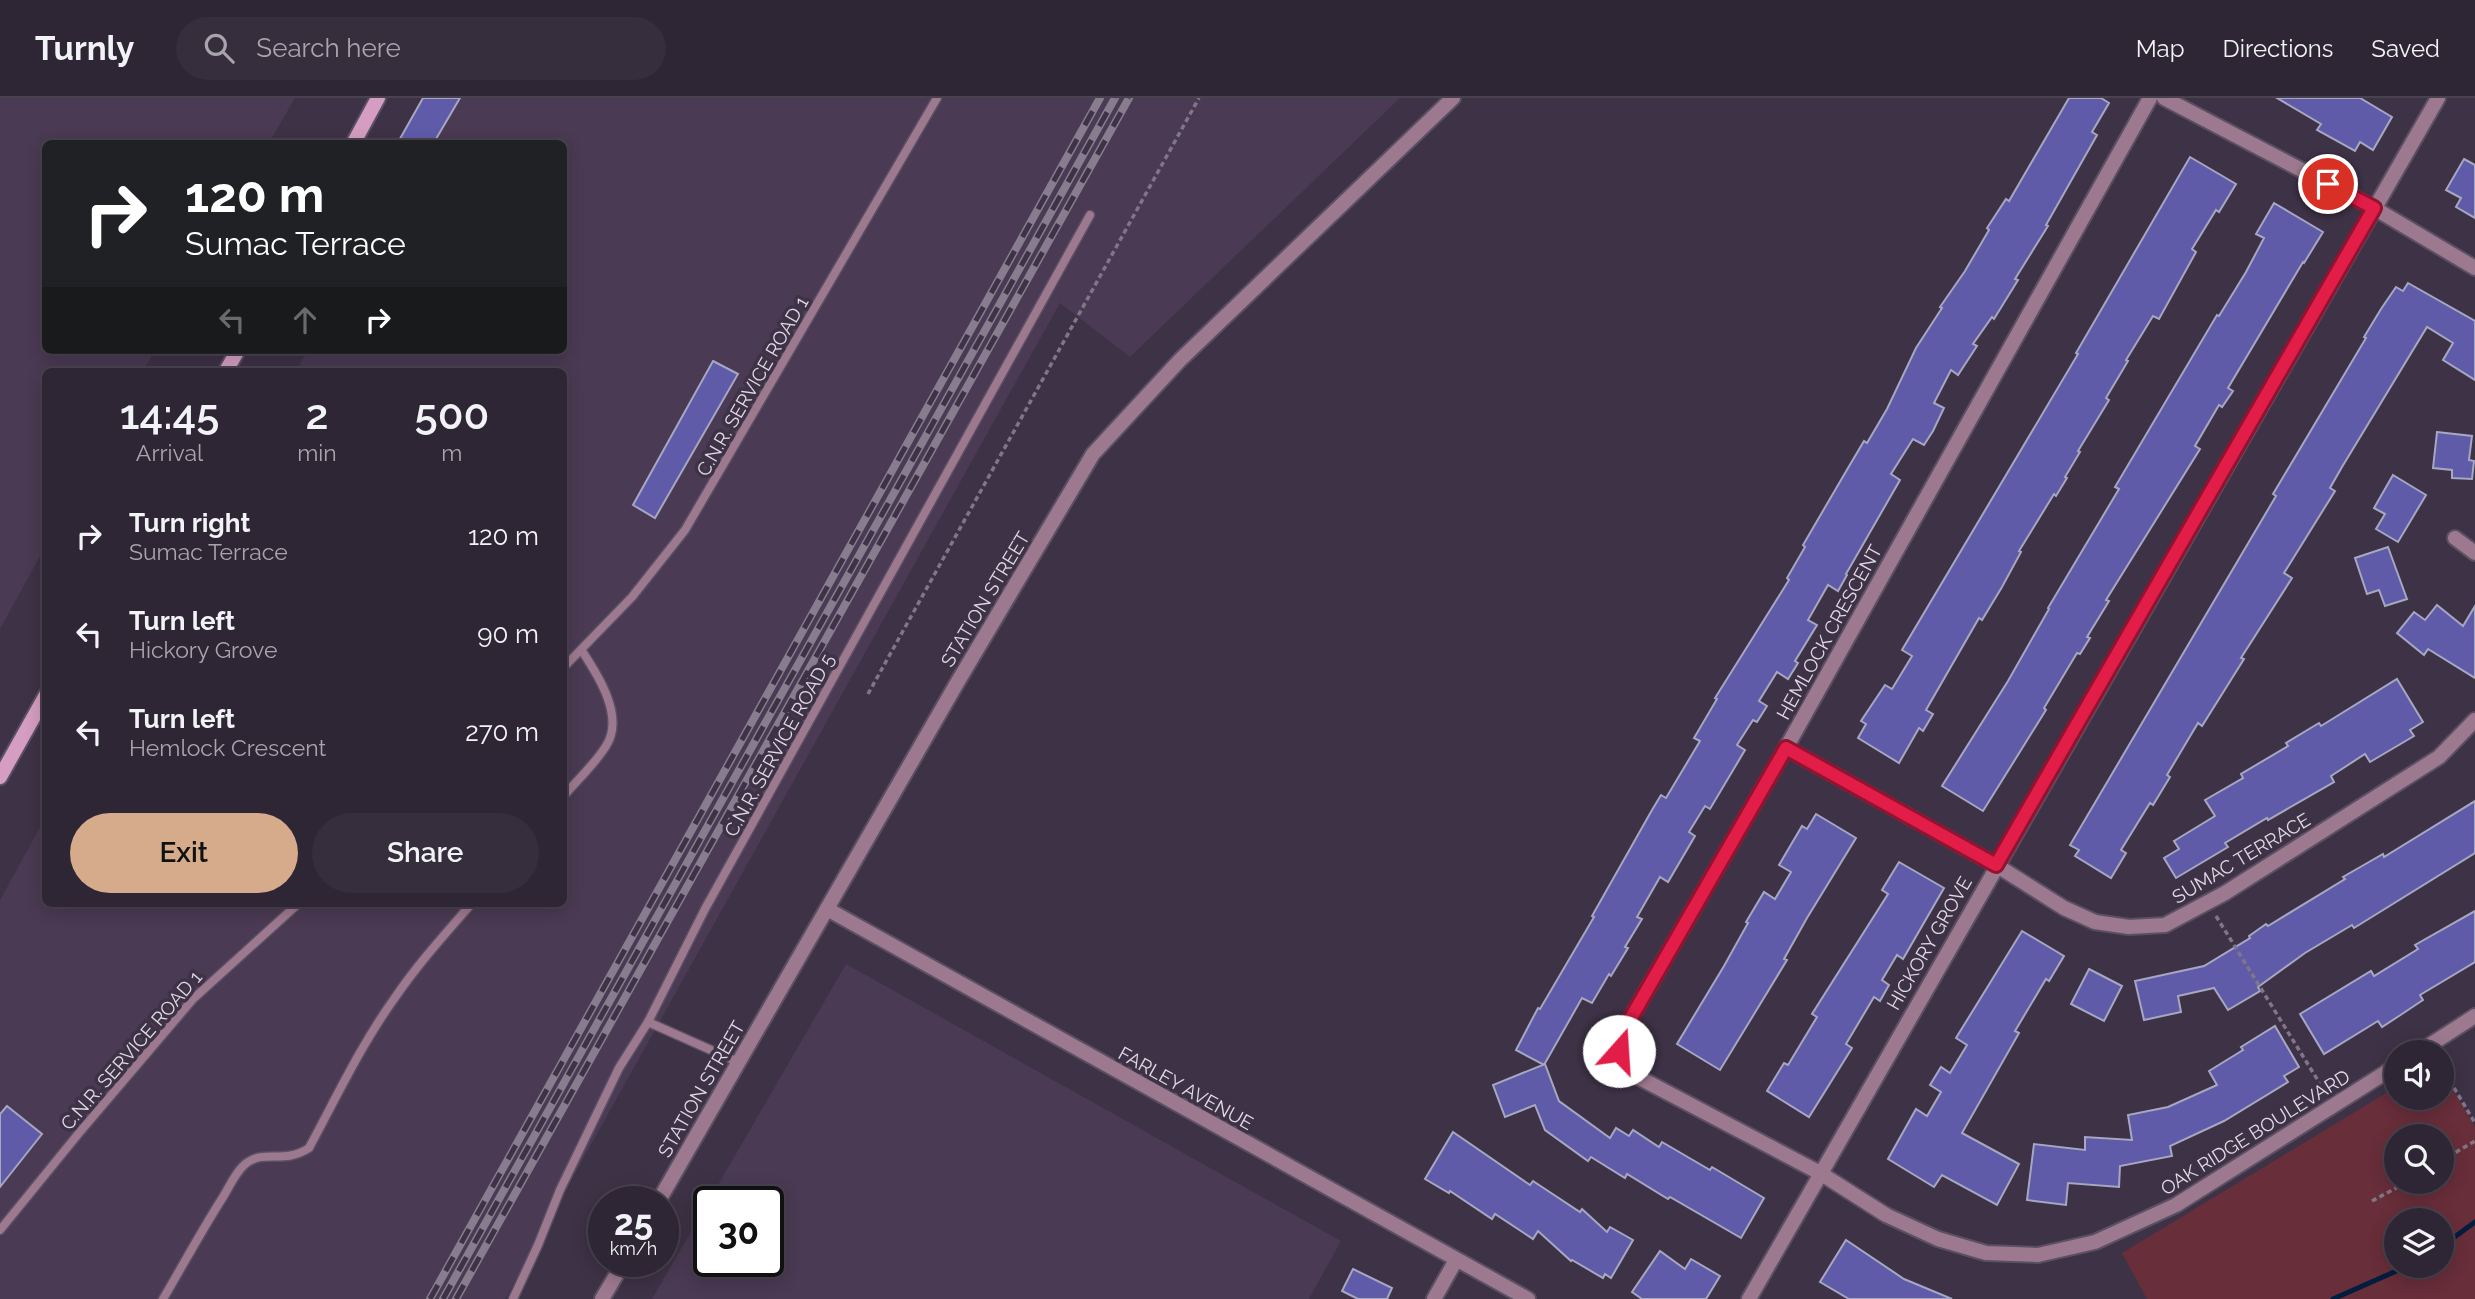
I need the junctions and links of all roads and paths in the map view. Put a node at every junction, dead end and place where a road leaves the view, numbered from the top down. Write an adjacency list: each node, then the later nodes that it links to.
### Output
1 (378, 98): 8 (main road)
2 (937, 98): 14 (lane, C.N.R. SERVICE ROAD 1)
3 (1199, 98): 16 (path)
4 (1453, 98): 26 (street, STATION STREET)
5 (2150, 98): 19 (street, HEMLOCK CRESCENT)
6 (2164, 98): 9 (street)
7 (2438, 98): 9 (street, HICKORY GROVE)
8 (355, 140)
9 (2374, 208): 11 (street); 22 (street, HICKORY GROVE)
10 (1090, 215): 28 (lane, C.N.R. SERVICE ROAD 5)
11 (2475, 268)
12 (2455, 538): 13 (street)
13 (2475, 553)
14 (582, 651): 15 (lane, C.N.R. SERVICE ROAD 1); 21 (lane)
15 (567, 664)
16 (868, 694)
17 (42, 702): 20 (main road)
18 (2475, 720): 23 (street, SUMAC TERRACE)
19 (1786, 748): 22 (street, SUMAC TERRACE); 37 (street, HEMLOCK CRESCENT)
20 (0, 777)
21 (567, 793)
22 (1996, 865): 23 (street, SUMAC TERRACE); 37 (street, HICKORY GROVE)
23 (2208, 902): 32 (path)
24 (295, 907): 41 (lane, C.N.R. SERVICE ROAD 1)
25 (469, 907): 44 (lane)
26 (827, 909): 30 (street, STATION STREET); 42 (street, FARLEY AVENUE)
27 (2475, 1016): 29 (street)
28 (648, 1022): 30 (lane); 45 (lane, C.N.R. SERVICE ROAD 5)
29 (2438, 1040)
30 (738, 1062): 38 (street, STATION STREET)
31 (2384, 1074): 37 (street, OAK RIDGE BOULEVARD)
32 (2322, 1087)
33 (2454, 1088): 34 (path)
34 (2475, 1123)
35 (2475, 1141): 36 (path)
36 (2454, 1153)
37 (1819, 1173): 49 (street, HICKORY GROVE)
38 (667, 1186)
39 (2386, 1194): 40 (path)
40 (2372, 1202)
41 (0, 1230)
42 (1456, 1259): 47 (street); 48 (street, FARLEY AVENUE)
43 (615, 1277): 46 (street)
44 (163, 1299)
45 (513, 1299)
46 (602, 1299)
47 (1434, 1299)
48 (1528, 1299)
49 (1749, 1299)

